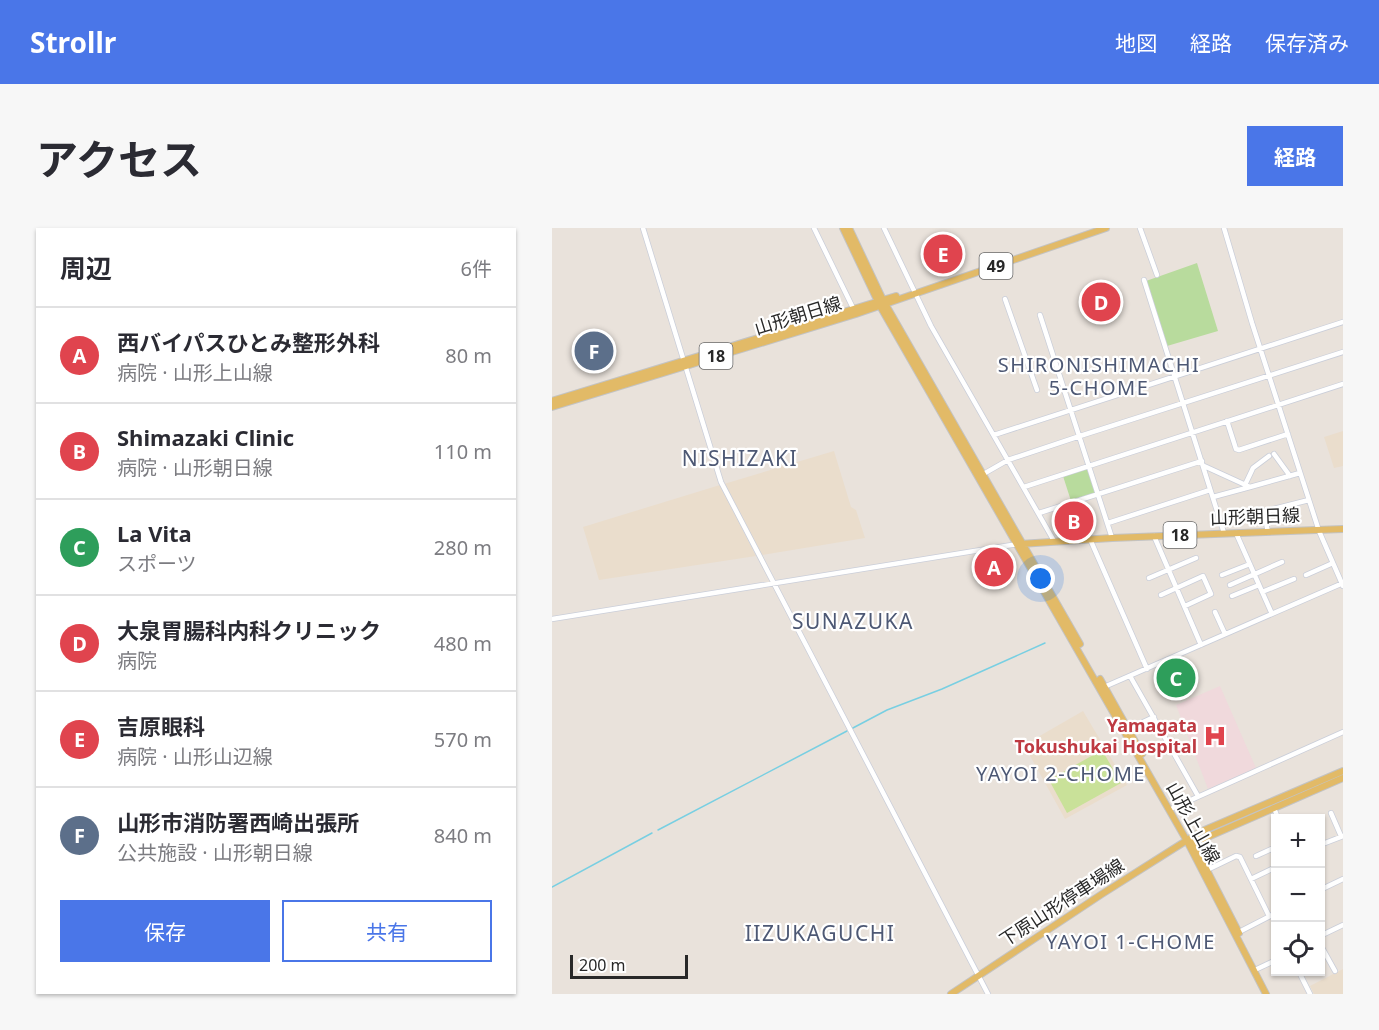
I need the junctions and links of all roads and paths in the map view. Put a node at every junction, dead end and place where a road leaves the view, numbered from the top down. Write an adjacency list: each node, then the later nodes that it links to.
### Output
1 (643, 228): 20 (street)
2 (814, 228): 15 (street)
3 (843, 228): 14 (main road)
4 (849, 228): 14 (main road)
5 (884, 228): 12 (street)
6 (1096, 228): 12 (main road, 49)
7 (1106, 228): 12 (main road, 49)
8 (1140, 228): 10 (street)
9 (1224, 228): 18 (street)
10 (1157, 275)
11 (1144, 280): 21 (street)
12 (915, 292): 14 (main road, 49); 33 (street)
13 (1005, 299): 24 (street)
14 (882, 303): 15 (main road, 山形朝日線 / 18); 20 (main road, 山形朝日線 / 18); 39 (main road)
15 (854, 310): 20 (main road, 山形朝日線 / 18)
16 (1040, 315): 29 (street)
17 (1343, 322): 18 (street)
18 (1260, 349): 21 (street); 22 (street)
19 (1343, 351): 22 (street)
20 (684, 363): 25 (main road, 山形朝日線 / 18); 28 (main road, 山形朝日線 / 18); 71 (street)
21 (1174, 376): 26 (street); 29 (street)
22 (1269, 376): 26 (street); 27 (street)
23 (1343, 384): 27 (street)
24 (1037, 390)
25 (552, 401)
26 (1183, 403): 31 (street); 34 (street)
27 (1278, 405): 30 (street); 32 (street)
28 (552, 407)
29 (1072, 409): 33 (street); 34 (street)
30 (1227, 421): 31 (street); 32 (street)
31 (1192, 432): 36 (street); 37 (street)
32 (1288, 434): 38 (street)
33 (994, 435): 35 (street)
34 (1080, 436): 35 (street); 37 (street)
35 (1008, 460): 39 (street); 41 (street)
36 (1203, 464): 42 (street); 43 (street); 44 (street)
37 (1090, 465): 41 (street); 44 (street)
38 (1300, 473): 40 (street); 46 (street)
39 (981, 475): 60 (main road)
40 (1290, 476): 42 (street); 42 (street)
41 (1024, 486): 47 (street)
42 (1247, 486): 45 (street)
43 (1210, 490): 45 (street); 50 (street)
44 (1099, 494): 47 (street); 50 (street)
45 (1213, 497): 54 (street)
46 (1309, 500): 48 (street); 52 (street)
47 (1039, 513): 59 (street)
48 (1264, 514): 49 (street); 53 (street)
49 (1240, 515)
50 (1108, 523): 57 (street)
51 (1343, 529): 52 (main road, 山形朝日線 / 18)
52 (1319, 531): 53 (main road, 山形朝日線 / 18); 63 (street)
53 (1268, 532): 55 (main road, 山形朝日線 / 18)
54 (1224, 533): 55 (main road, 山形朝日線 / 18); 56 (main road, 山形朝日線 / 18)
55 (1236, 533): 64 (street)
56 (1154, 536): 57 (main road, 山形朝日線 / 18); 65 (street)
57 (1112, 538): 58 (main road, 山形朝日線 / 18)
58 (1090, 539): 59 (main road, 山形朝日線 / 18); 85 (street)
59 (1054, 541): 60 (main road, 山形朝日線 / 18)
60 (1020, 544): 71 (street); 87 (main road, 山形上山線); 99 (main road, 山形上山線)
61 (1196, 558): 65 (street)
62 (1282, 562): 66 (street)
63 (1333, 563): 67 (street); 72 (street)
64 (1250, 564): 66 (street); 68 (street)
65 (1169, 570): 69 (street); 75 (street)
66 (1254, 574): 73 (street); 74 (street)
67 (1305, 575)
68 (1222, 576)
69 (1149, 578)
70 (1294, 579): 76 (street)
71 (774, 584): 82 (street); 116 (street)
72 (1343, 584): 81 (street)
73 (1230, 585)
74 (1259, 585): 76 (street); 78 (street)
75 (1177, 588): 77 (street); 79 (street); 79 (street)
76 (1262, 592): 81 (street)
77 (1161, 595)
78 (1232, 596)
79 (1185, 606): 84 (street)
80 (1215, 612): 83 (street)
81 (1272, 614): 83 (street)
82 (552, 619)
83 (1225, 634): 84 (street)
84 (1202, 645): 85 (street)
85 (1147, 669): 86 (street)
86 (1130, 676): 87 (street); 88 (street)
87 (1104, 687): 89 (main road, 山形上山線)
88 (1154, 717): 89 (street); 93 (street)
89 (1128, 729): 94 (main road, 山形上山線)
90 (1343, 732): 93 (street)
91 (1343, 771): 99 (main road, 下原山形停車場線)
92 (1343, 778): 95 (main road, 下原山形停車場線)
93 (1198, 796): 94 (street)
94 (1173, 808): 99 (main road, 山形上山線)
95 (1274, 808): 97 (street); 99 (main road, 下原山形停車場線)
96 (1331, 813): 98 (street)
97 (1276, 814)
98 (1342, 836): 100 (street)
99 (1189, 840): 104 (main road, 山形上山線); 116 (main road, 下原山形停車場線); 120 (main road, 山形上山線)
100 (1325, 843)
101 (1271, 849): 102 (street)
102 (1256, 856)
103 (1273, 868): 105 (street)
104 (1207, 870): 105 (street); 110 (main road, 山形上山線)
105 (1251, 879): 108 (street)
106 (1343, 879): 107 (street)
107 (1325, 888)
108 (1269, 916): 110 (street)
109 (1343, 925): 111 (street)
110 (1239, 932): 114 (main road, 山形上山線)
111 (1325, 934)
112 (1325, 953): 115 (street)
113 (1271, 962): 114 (street)
114 (1257, 969): 120 (main road, 山形上山線)
115 (1335, 971)
116 (978, 975): 118 (main road, 下原山形停車場線); 119 (street)
117 (1301, 976): 121 (street)
118 (951, 994)
119 (988, 994)
120 (1268, 994)
121 (1310, 994)

